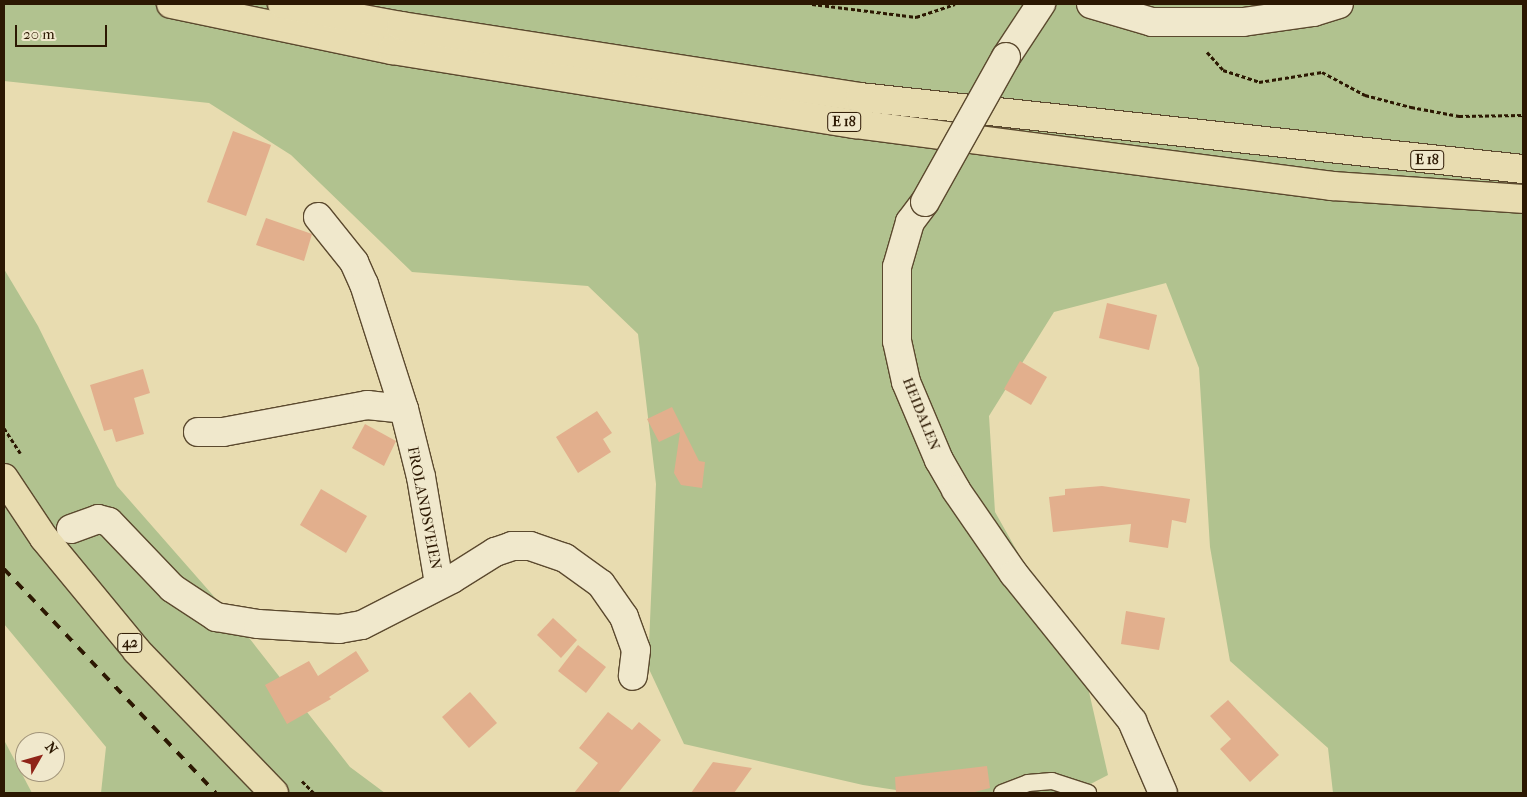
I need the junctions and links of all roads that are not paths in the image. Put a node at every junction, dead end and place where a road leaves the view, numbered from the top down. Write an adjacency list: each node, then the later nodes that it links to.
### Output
1 (171, 4): 7 (main road, E 18)
2 (282, 4): 6 (main road, E 18)
3 (1041, 4): 18 (street, HEIDALEN, bridge)
4 (1091, 4): 5 (street)
5 (1339, 4)
6 (1523, 170)
7 (1523, 199)
8 (318, 216): 9 (street, FROLANDSVEIEN)
9 (404, 409): 10 (street); 13 (street, FROLANDSVEIEN)
10 (198, 432)
11 (4, 478): 15 (main road, 42)
12 (71, 529): 13 (street, FROLANDSVEIEN)
13 (439, 583): 14 (street)
14 (633, 676)
15 (274, 793)
16 (1002, 793): 17 (lane)
17 (1088, 793)
18 (1163, 793)

